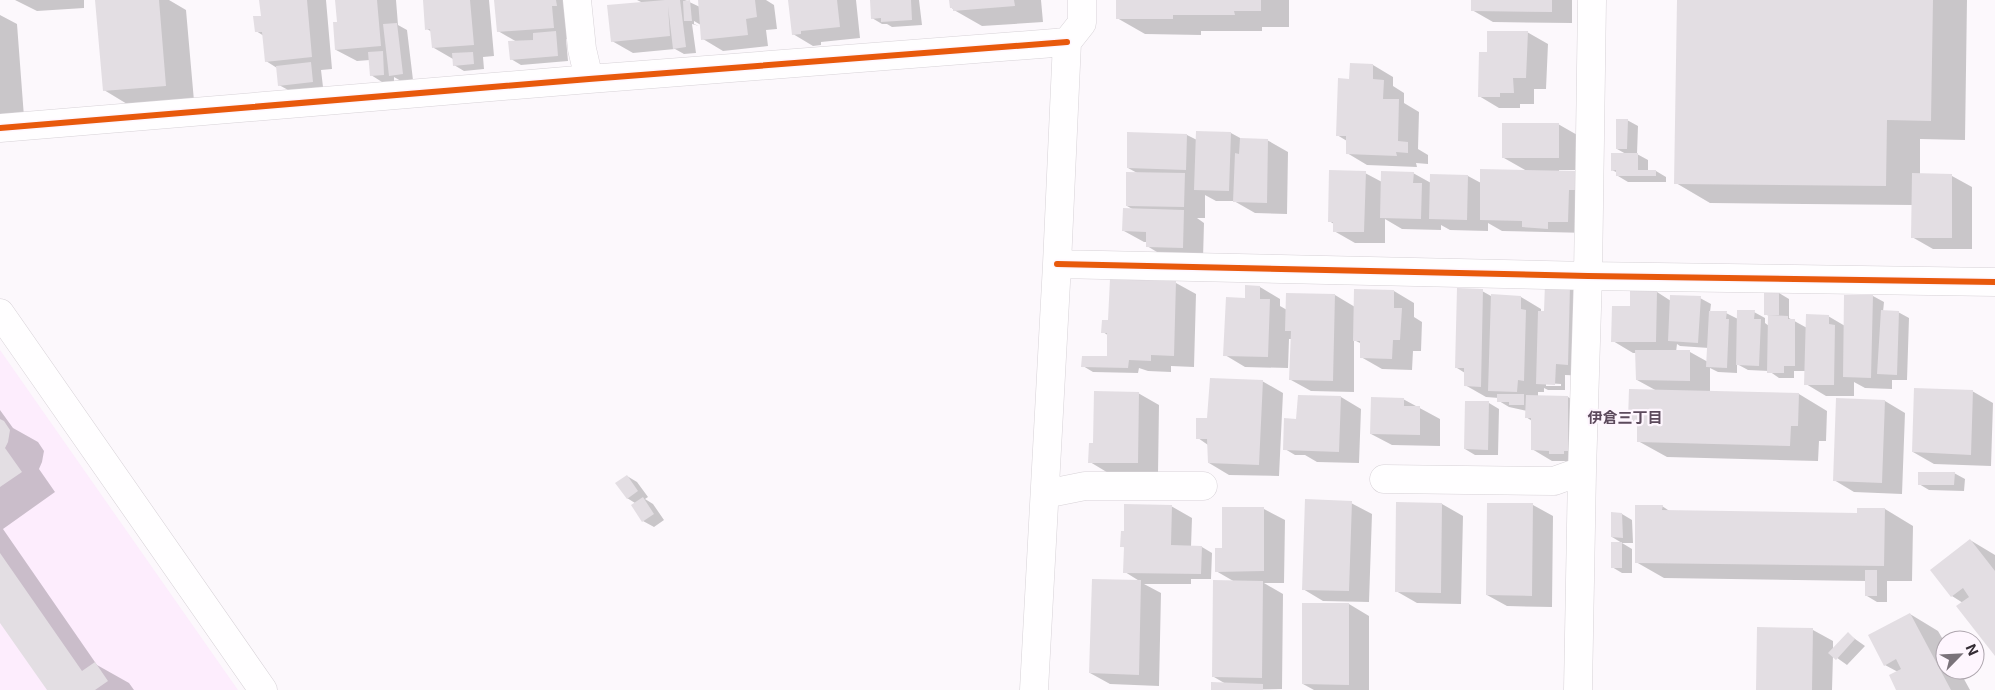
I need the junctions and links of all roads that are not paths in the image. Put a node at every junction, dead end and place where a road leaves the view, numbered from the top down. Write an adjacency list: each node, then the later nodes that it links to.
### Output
1 (578, 0): 5 (street)
2 (1082, 0): 4 (street)
3 (1592, 0): 8 (street)
4 (1067, 42): 5 (street); 7 (street)
5 (589, 78): 6 (street)
6 (0, 128)
7 (1057, 264): 8 (street); 14 (street)
8 (1588, 276): 9 (street); 11 (street)
9 (1995, 282)
10 (0, 314): 15 (street)
11 (1582, 471): 12 (street); 17 (street)
12 (1384, 479)
13 (1203, 486): 14 (street)
14 (1045, 494): 16 (street)
15 (263, 690)
16 (1034, 690)
17 (1578, 690)

